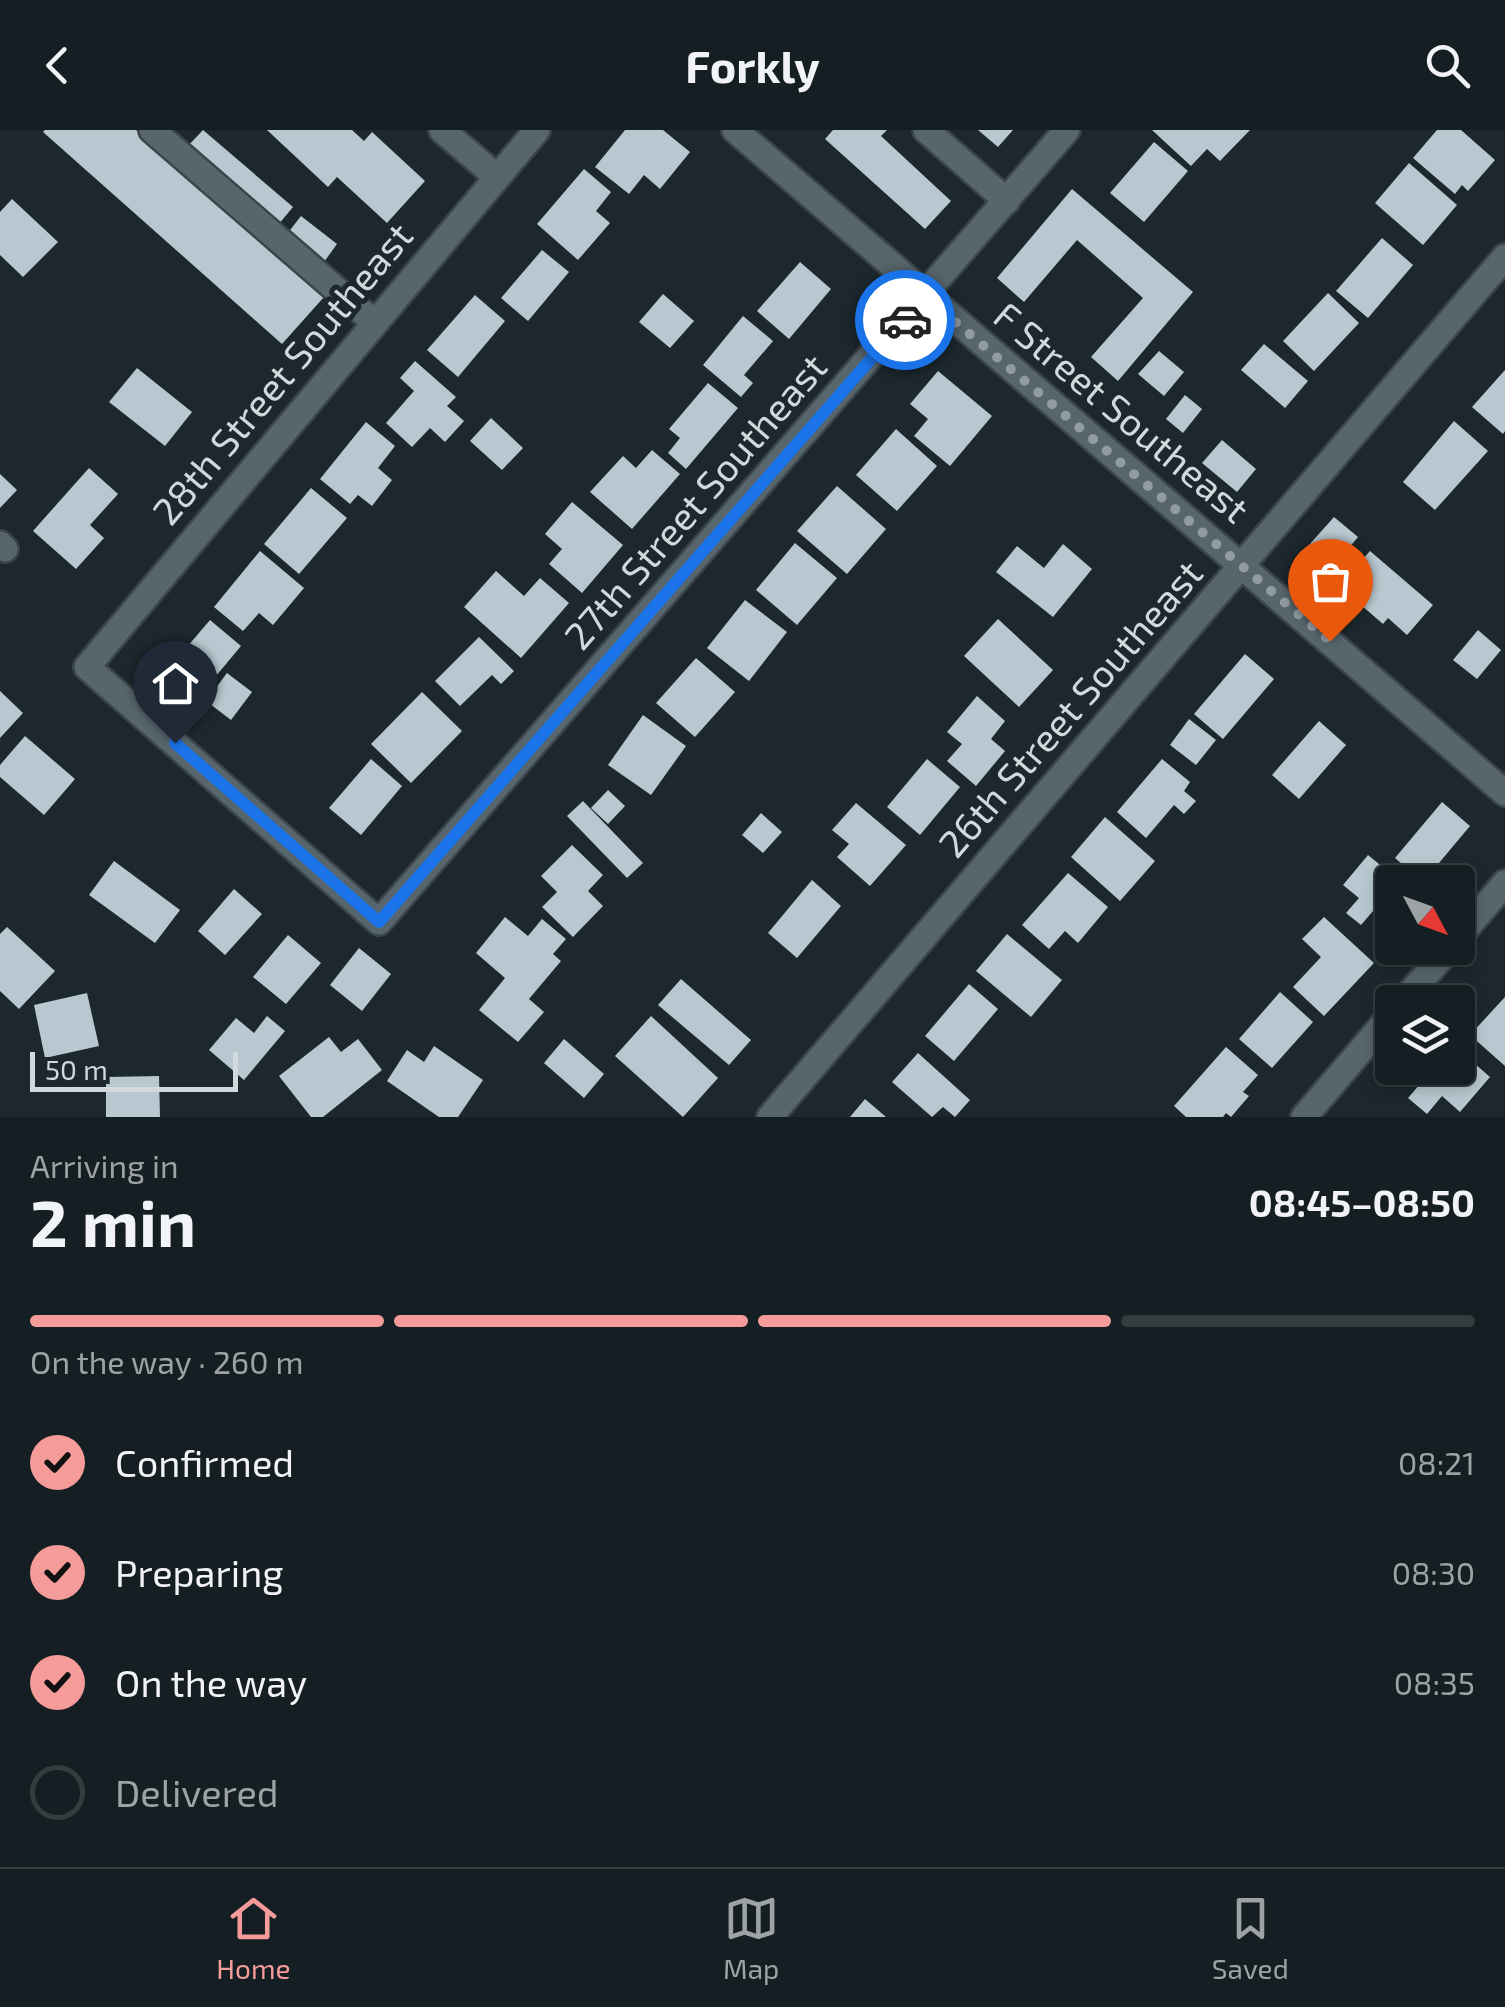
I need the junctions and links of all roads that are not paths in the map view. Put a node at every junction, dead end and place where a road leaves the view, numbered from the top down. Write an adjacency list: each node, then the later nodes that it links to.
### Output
1 (152, 130): 11 (street)
2 (442, 130): 7 (street)
3 (537, 130): 7 (street, 28th Street Southeast)
4 (735, 130): 10 (street, F Street Southeast)
5 (926, 130): 8 (street)
6 (1067, 130): 8 (street, 27th Street Southeast)
7 (497, 177): 11 (street, 28th Street Southeast)
8 (1006, 201): 10 (street, 27th Street Southeast)
9 (1505, 257): 12 (street, 26th Street Southeast)
10 (925, 296): 12 (street, F Street Southeast); 13 (street, 27th Street Southeast)
11 (374, 323): 13 (street, 28th Street Southeast)
12 (1243, 566): 14 (street, F Street Southeast); 20 (street, 26th Street Southeast)
13 (87, 666)
14 (1505, 793)
15 (1505, 883): 16 (street)
16 (1475, 918)
17 (1435, 965): 18 (street)
18 (1417, 985)
19 (1375, 1034): 21 (street)
20 (770, 1117)
21 (1304, 1117)

